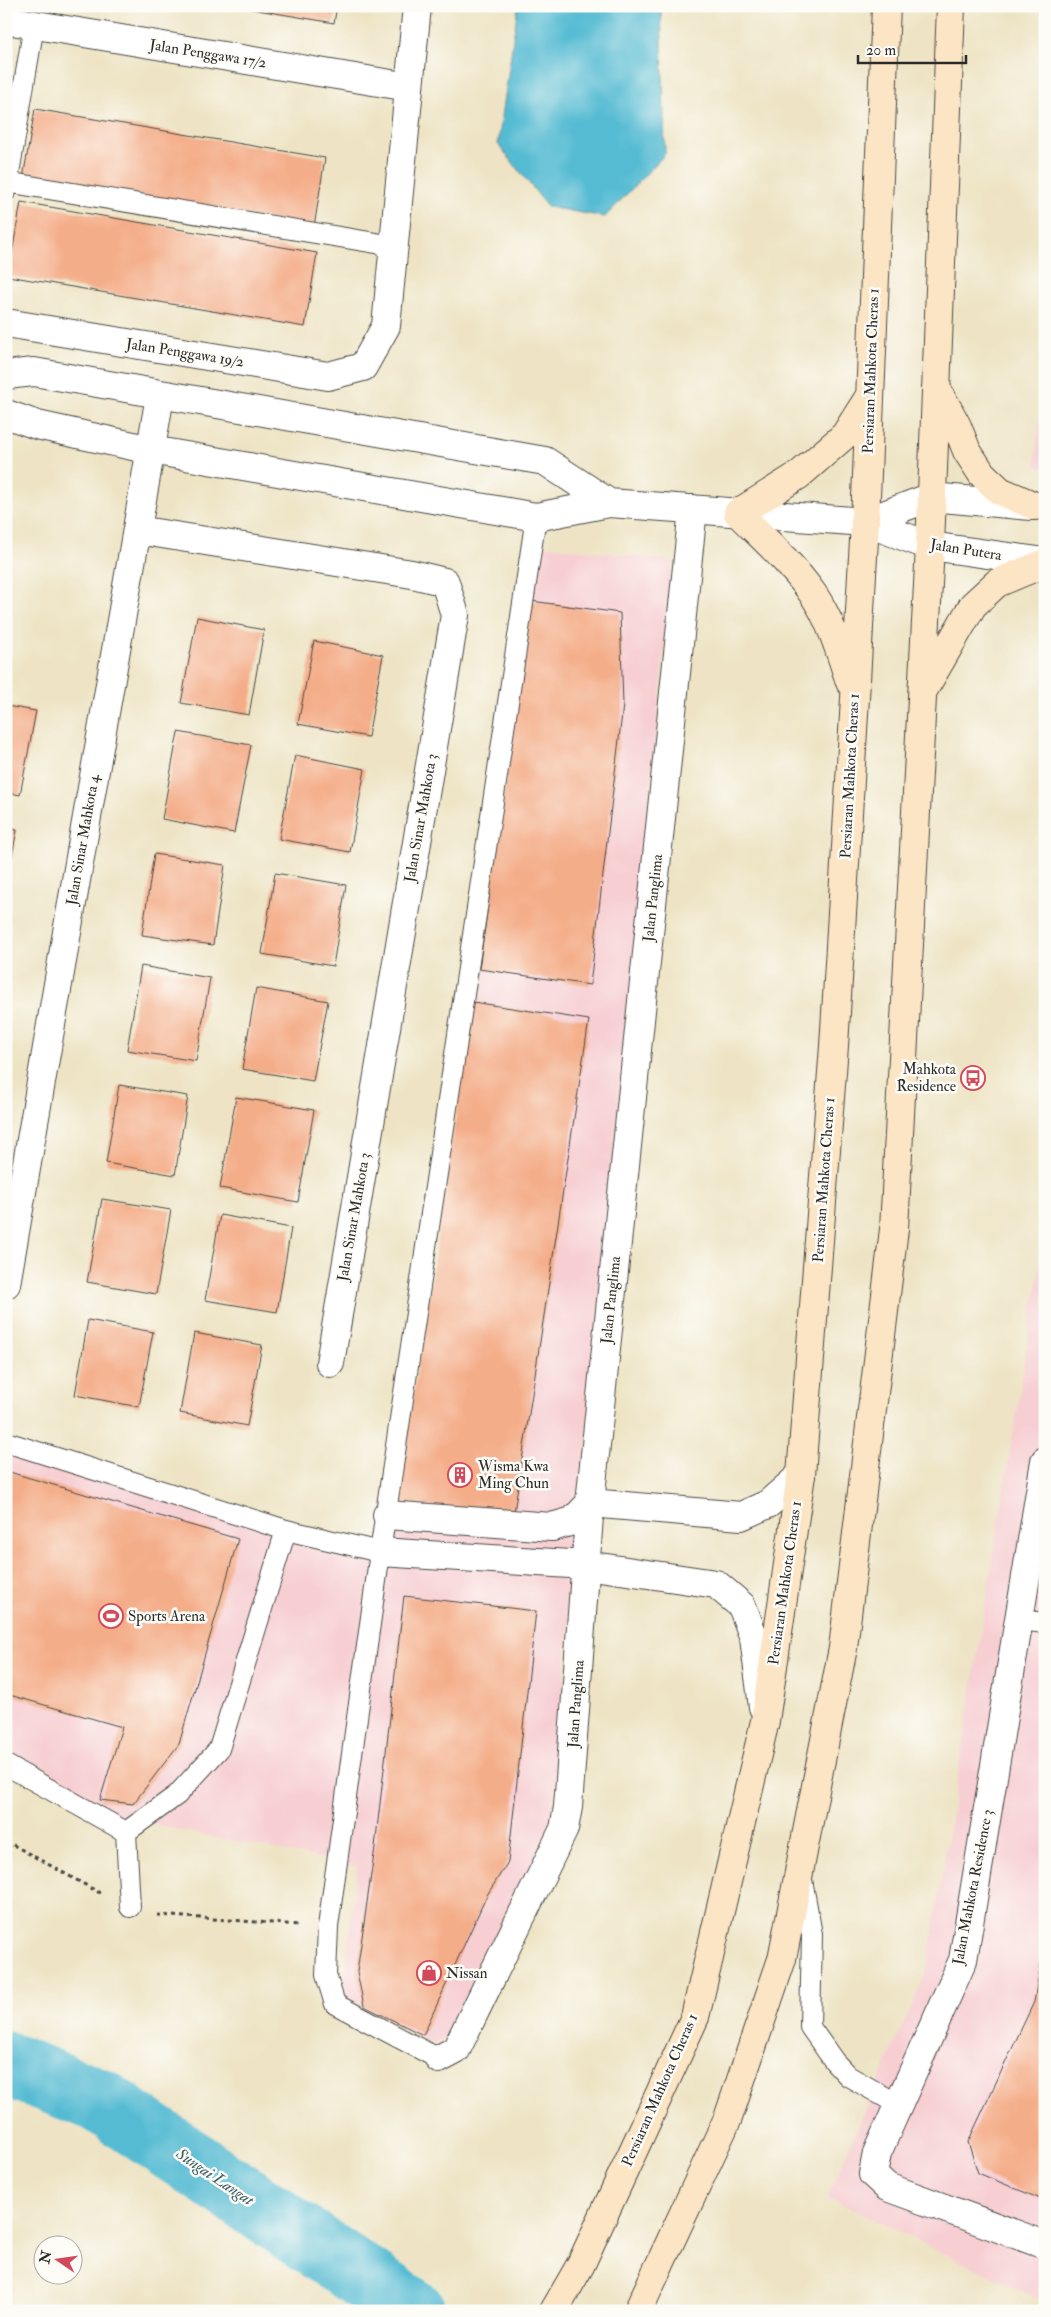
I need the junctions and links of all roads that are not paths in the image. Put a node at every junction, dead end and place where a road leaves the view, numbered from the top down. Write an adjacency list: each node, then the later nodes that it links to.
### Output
1 (417, 6): 6 (street)
2 (886, 6): 12 (main road, Persiaran Mahkota Cheras 1)
3 (952, 6): 11 (main road)
4 (6, 20): 5 (street, Jalan Penggawa 17/2)
5 (34, 25): 6 (street, Jalan Penggawa 17/2); 7 (lane)
6 (409, 87): 8 (street)
7 (7, 185): 8 (lane)
8 (394, 246): 9 (street, Jalan Penggawa 19/2)
9 (6, 323)
10 (6, 375): 13 (street)
11 (936, 387): 16 (main road); 18 (main road)
12 (870, 394): 20 (main road); 22 (main road, Persiaran Mahkota Cheras 1)
13 (160, 396): 15 (street, Jalan Sinar Mahkota 4); 17 (street)
14 (6, 414): 15 (street)
15 (151, 450): 21 (street); 23 (street, Jalan Sinar Mahkota 4)
16 (931, 497): 18 (street); 22 (street); 24 (main road)
17 (609, 503): 19 (street); 21 (street)
18 (1040, 507)
19 (693, 509): 20 (street); 33 (street, Jalan Panglima)
20 (738, 513): 22 (street); 27 (main road)
21 (536, 517): 34 (lane)
22 (865, 522): 24 (street, Jalan Putera); 27 (main road, Persiaran Mahkota Cheras 1)
23 (137, 530): 28 (street, Jalan Sinar Mahkota 4); 29 (street, Jalan Sinar Mahkota 3)
24 (930, 546): 25 (street, Jalan Putera); 26 (main road)
25 (1045, 563): 26 (main road)
26 (922, 692): 42 (main road)
27 (855, 698): 32 (main road, Persiaran Mahkota Cheras 1)
28 (6, 1284)
29 (330, 1363)
30 (6, 1442): 35 (lane)
31 (1045, 1461): 38 (street, Jalan Mahkota Residence 3)
32 (802, 1474): 33 (street); 39 (main road, Persiaran Mahkota Cheras 1)
33 (590, 1503): 34 (street); 37 (street, Jalan Panglima)
34 (387, 1515): 36 (lane)
35 (286, 1530): 36 (lane); 41 (lane)
36 (380, 1552): 37 (street); 44 (lane)
37 (586, 1565): 39 (street); 44 (street, Jalan Panglima)
38 (1032, 1621): 45 (street, Jalan Mahkota Residence 3)
39 (765, 1721): 47 (main road, Persiaran Mahkota Cheras 1)
40 (6, 1765): 41 (lane)
41 (126, 1832): 43 (lane)
42 (801, 1870): 45 (lane); 48 (main road)
43 (130, 1907)
44 (439, 2059)
45 (899, 2105): 46 (street, Jalan Mahkota Residence 3)
46 (1045, 2245)
47 (554, 2311)
48 (638, 2311)

